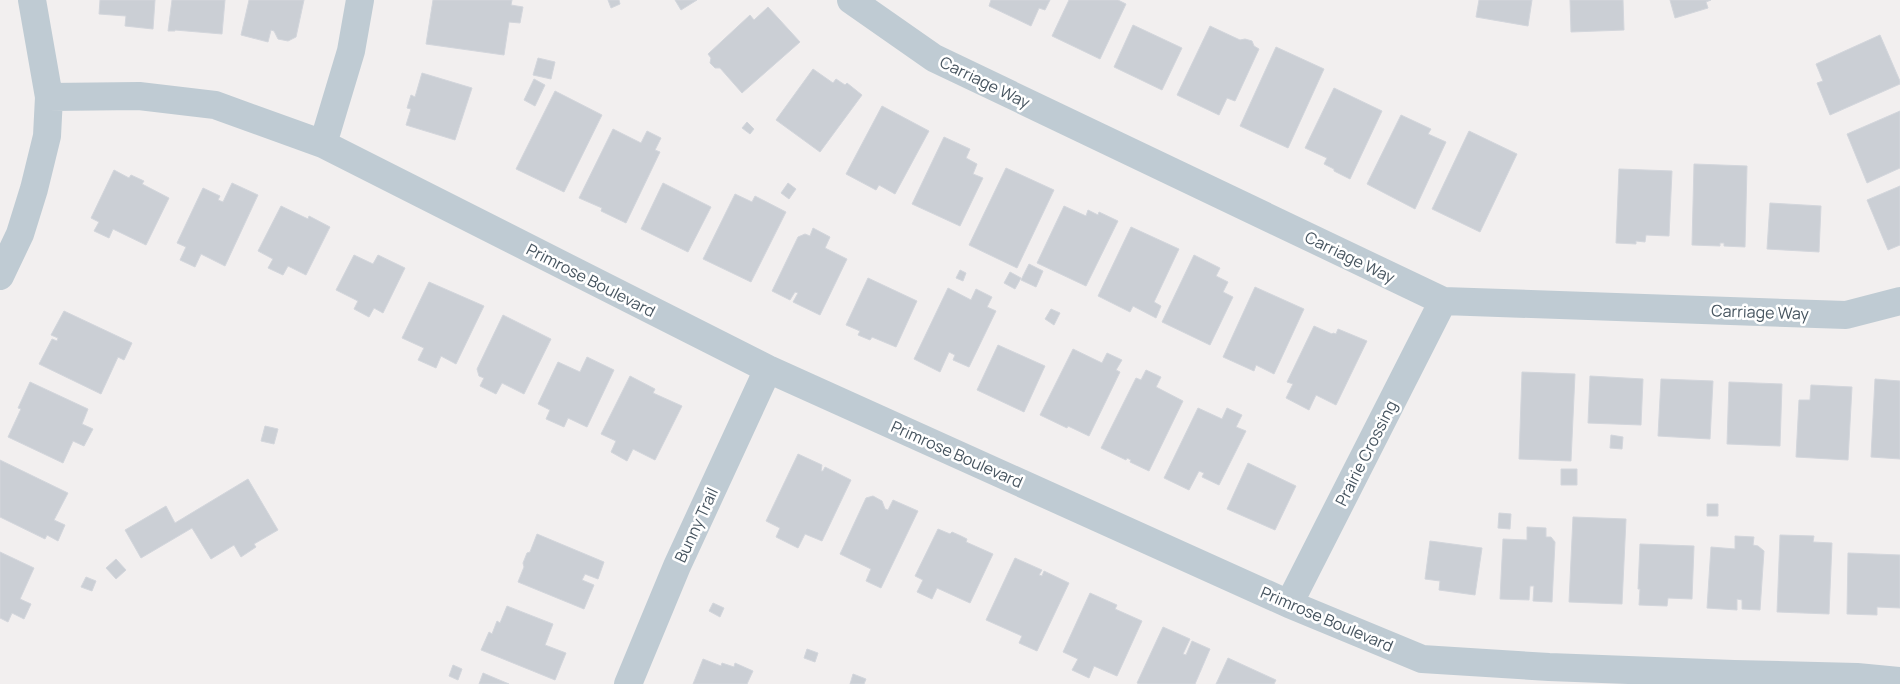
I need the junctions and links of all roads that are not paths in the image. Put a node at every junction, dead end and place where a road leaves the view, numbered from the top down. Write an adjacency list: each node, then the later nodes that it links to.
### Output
1 (32, 0): 4 (street)
2 (360, 0): 5 (street)
3 (851, 0): 7 (street, Carriage Way)
4 (49, 97): 5 (street, Primrose Boulevard); 6 (street)
5 (323, 144): 9 (street, Primrose Boulevard)
6 (0, 276)
7 (1443, 301): 8 (street, Carriage Way); 10 (street, Prairie Crossing)
8 (1900, 301)
9 (768, 369): 10 (street, Primrose Boulevard); 13 (street, Bunny Trail)
10 (1289, 604): 11 (street, Primrose Boulevard)
11 (1732, 679): 12 (street, Primrose Boulevard)
12 (1900, 681)
13 (628, 684)

